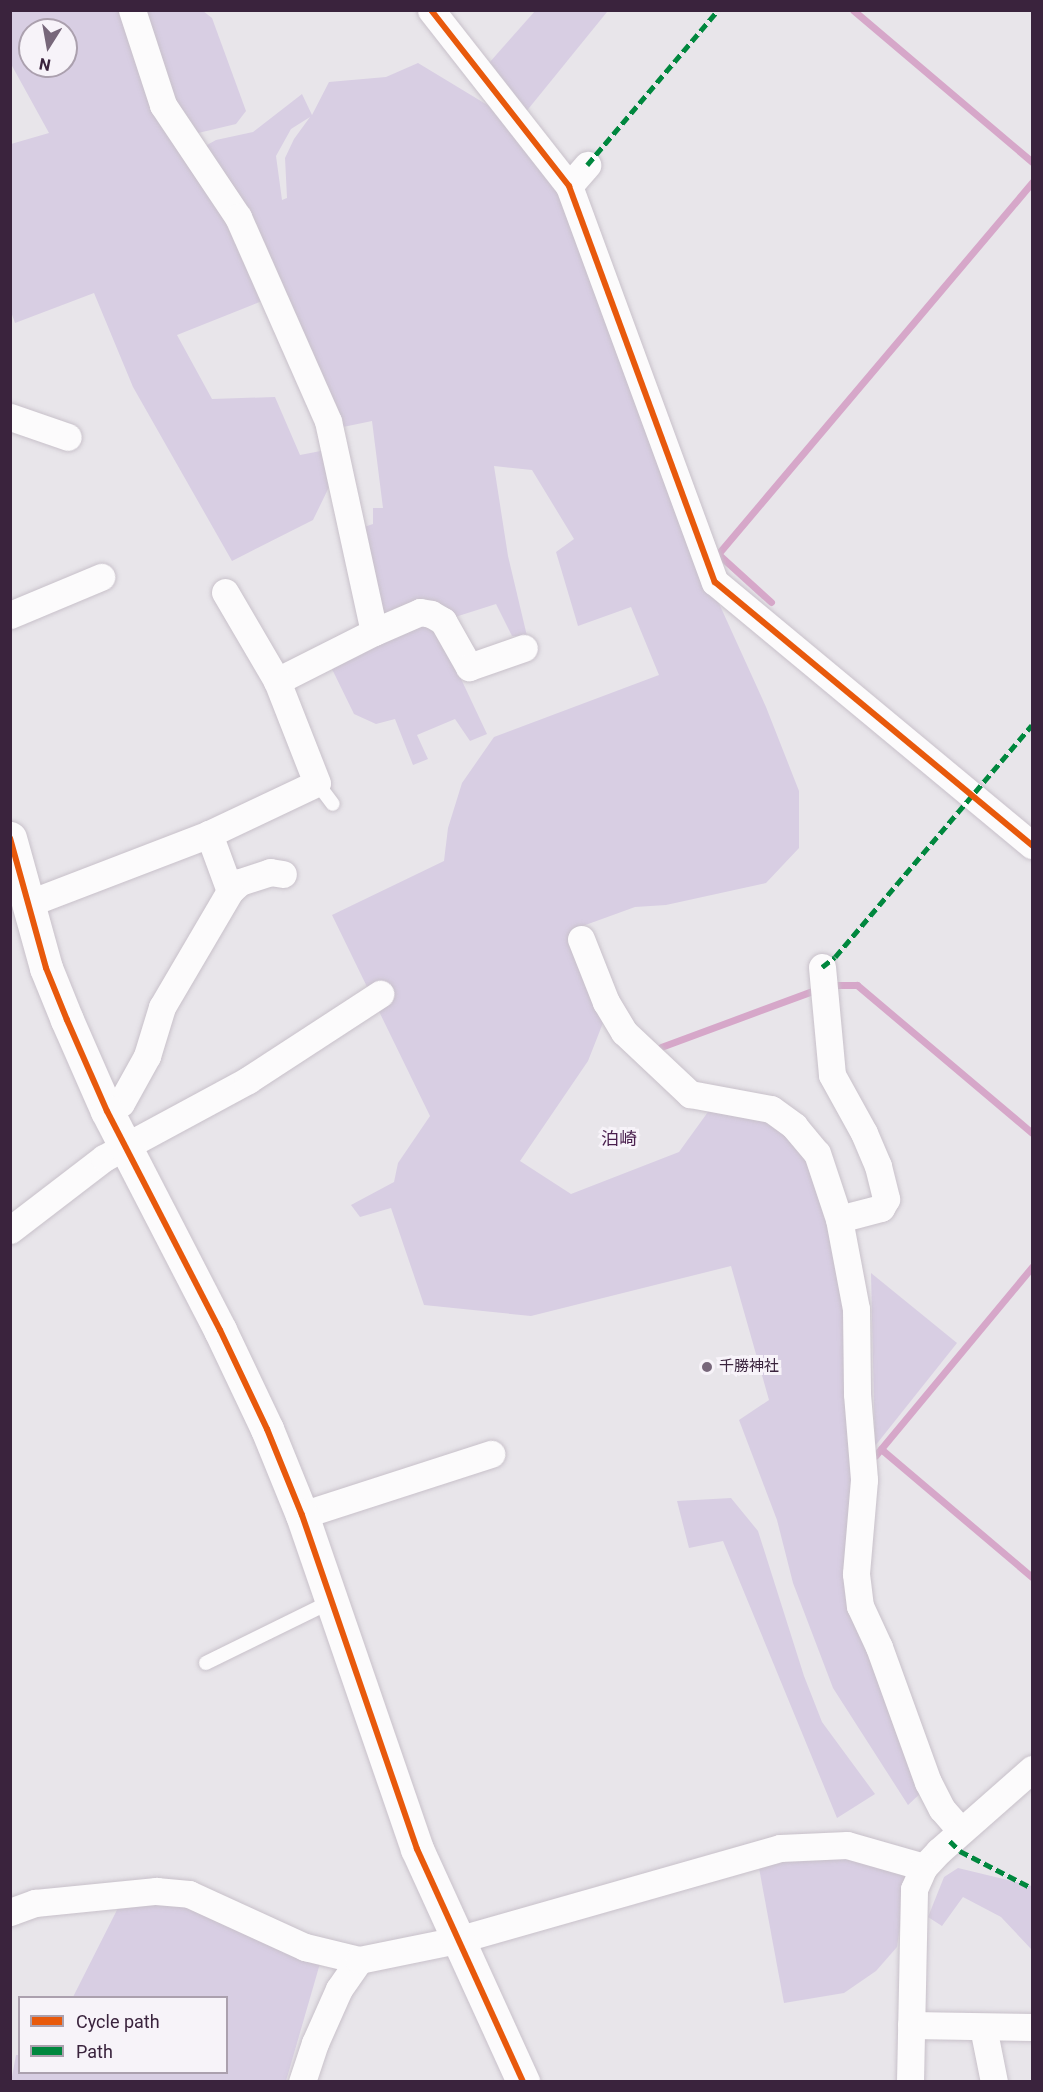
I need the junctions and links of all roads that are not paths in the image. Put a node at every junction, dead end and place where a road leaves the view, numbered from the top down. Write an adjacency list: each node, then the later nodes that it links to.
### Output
1 (132, 10): 10 (street)
2 (431, 10): 4 (street)
3 (587, 165): 4 (street)
4 (569, 186): 17 (street)
5 (10, 417): 6 (street)
6 (68, 437)
7 (101, 577): 9 (street)
8 (225, 592): 12 (street)
9 (10, 615)
10 (374, 632): 11 (street); 12 (street)
11 (524, 648)
12 (277, 681): 13 (street)
13 (317, 783): 14 (lane); 15 (street)
14 (333, 804)
15 (209, 834): 19 (street); 20 (street)
16 (10, 838): 20 (street)
17 (1032, 846)
18 (283, 874): 19 (street)
19 (230, 891): 24 (street)
20 (27, 904): 24 (street)
21 (582, 939): 26 (street)
22 (822, 967): 26 (street)
23 (380, 994): 25 (street)
24 (107, 1111): 25 (street)
25 (127, 1147): 27 (street); 29 (street)
26 (839, 1219): 33 (street)
27 (10, 1230)
28 (491, 1454): 29 (street)
29 (302, 1515): 30 (street)
30 (332, 1601): 31 (lane); 36 (street)
31 (206, 1663)
32 (1032, 1769): 33 (street)
33 (961, 1831): 34 (street)
34 (924, 1867): 36 (street); 38 (street)
35 (10, 1912): 37 (street)
36 (457, 1940): 37 (street); 42 (street)
37 (359, 1960): 41 (street)
38 (911, 2025): 39 (street); 43 (street)
39 (983, 2027): 40 (street); 44 (street)
40 (1032, 2027)
41 (302, 2082)
42 (523, 2082)
43 (910, 2082)
44 (994, 2082)

